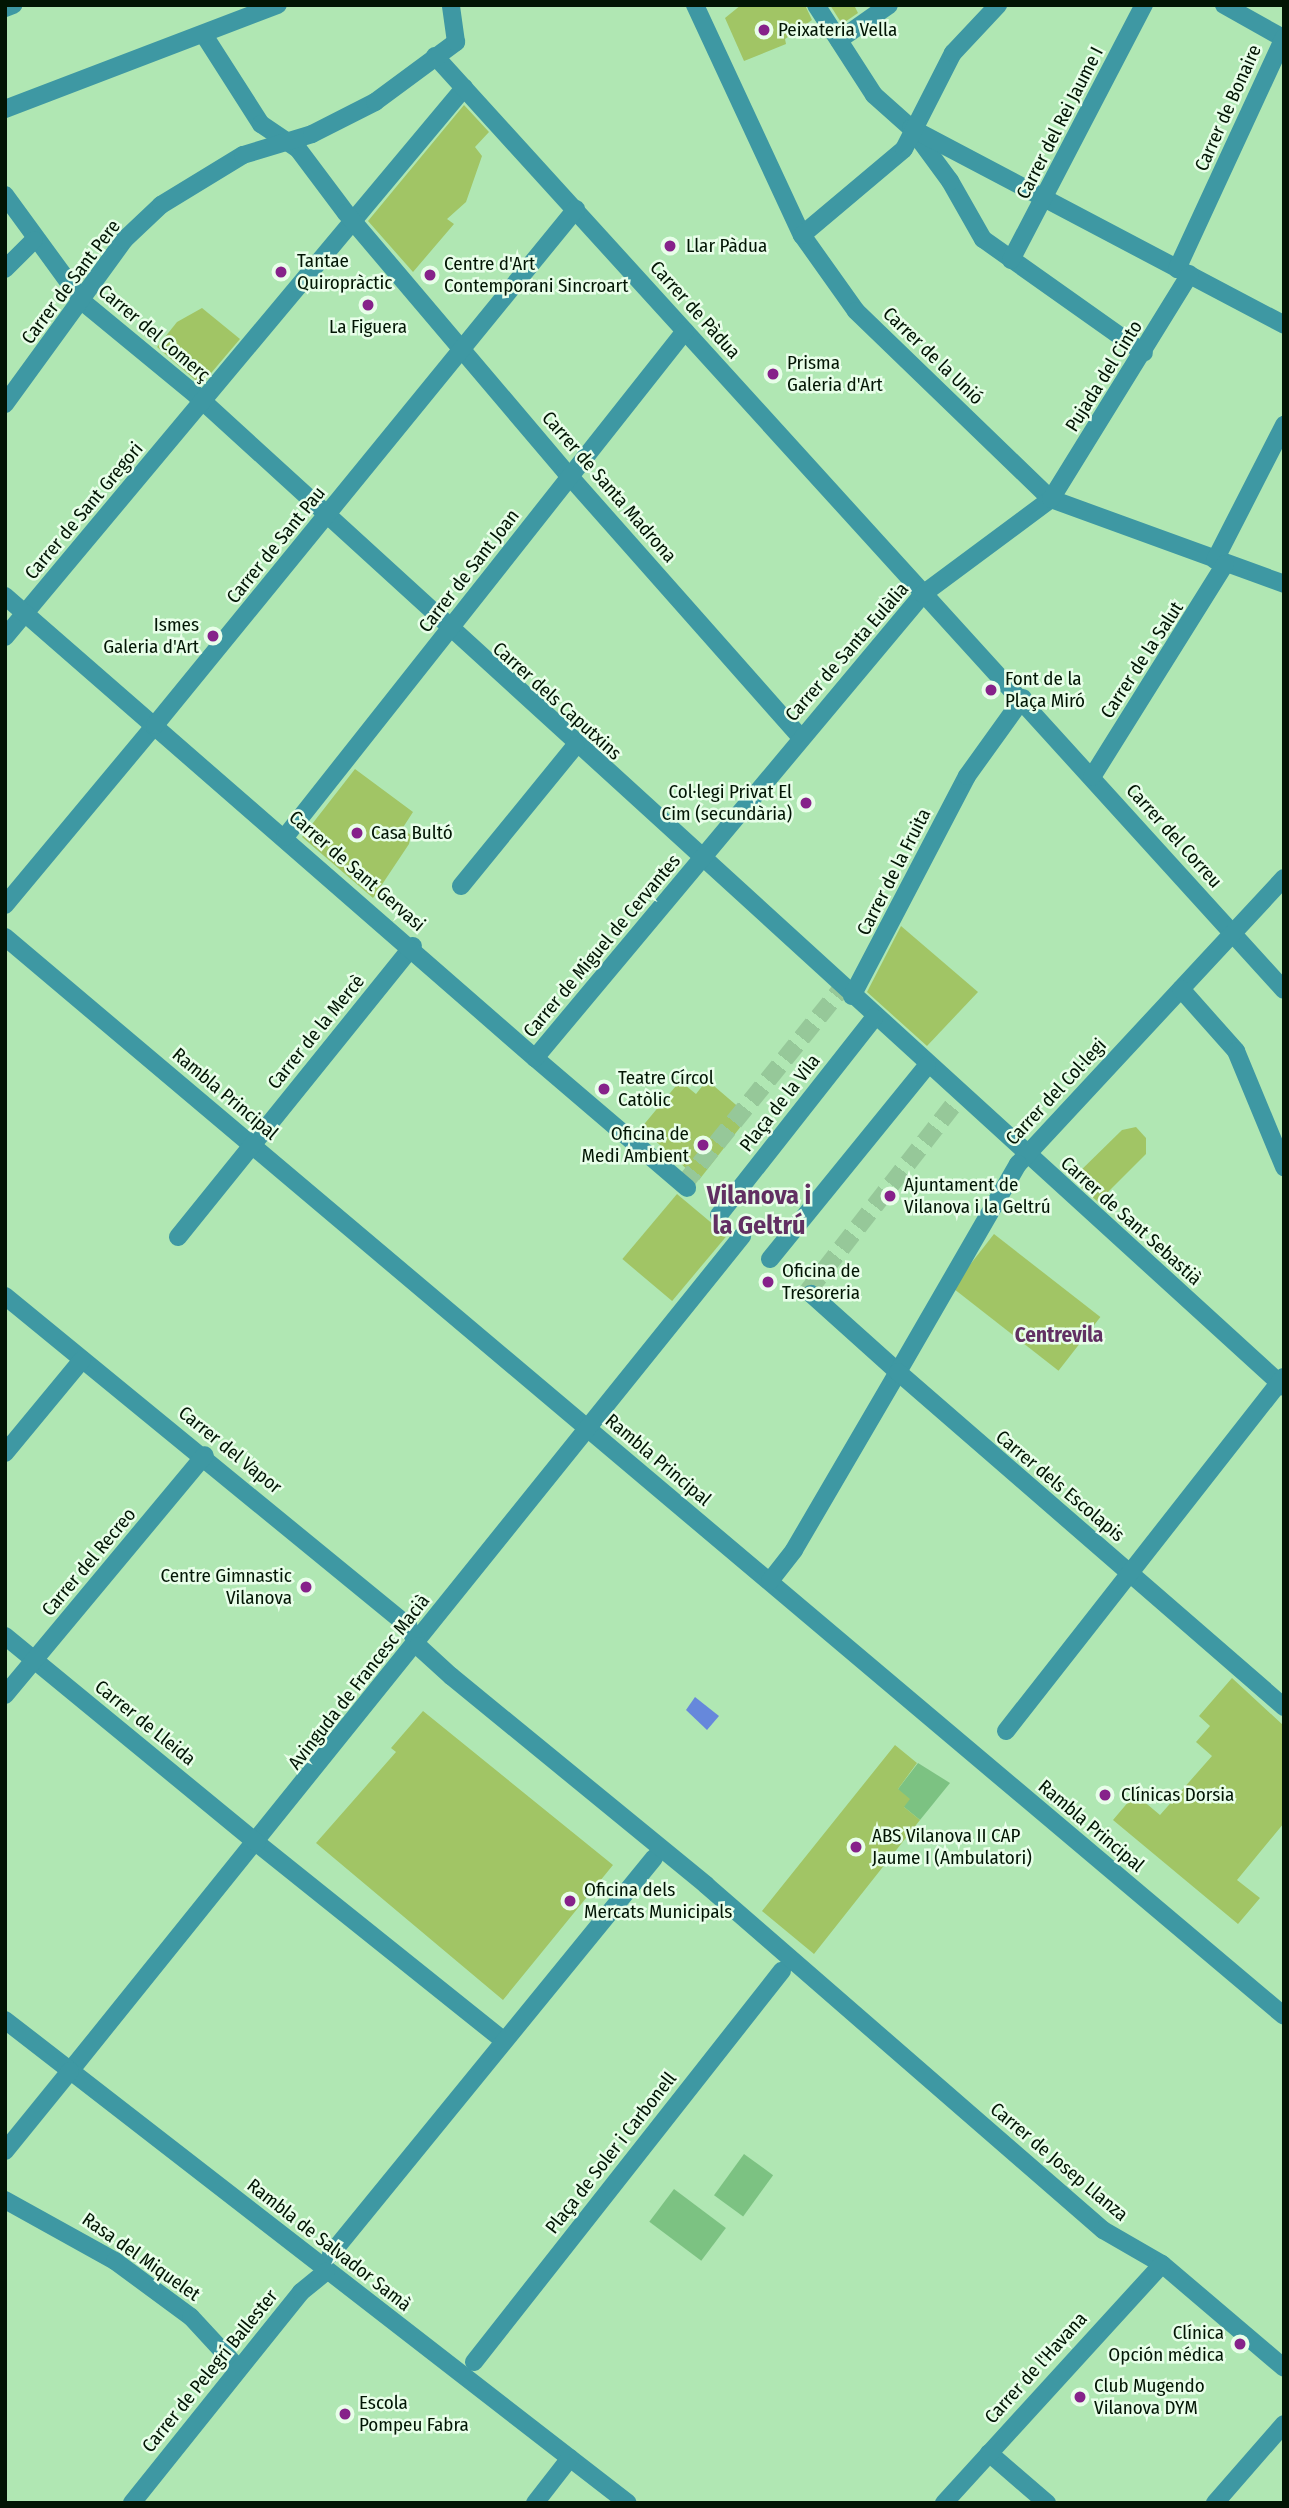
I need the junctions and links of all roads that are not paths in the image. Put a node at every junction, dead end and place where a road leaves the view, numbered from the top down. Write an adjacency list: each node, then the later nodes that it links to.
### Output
1 (13, 5): 10 (street)
2 (278, 5): 11 (street)
3 (451, 5): 14 (street, Carrer de Sant Pere)
4 (695, 5): 23 (street, Carrer de la Unió)
5 (816, 5): 13 (street)
6 (889, 5): 13 (street)
7 (998, 5): 17 (street)
8 (1144, 5): 20 (street, Carrer del Rei Jaume I)
9 (1224, 5): 12 (street)
10 (5, 8)
11 (204, 36): 16 (street); 18 (street, Carrer de Santa Madrona)
12 (1284, 38): 27 (street, Carrer de Bonaire)
13 (839, 40): 17 (street)
14 (435, 56): 15 (street, Carrer de Pàdua); 18 (street, Carrer de Sant Pere)
15 (464, 88): 21 (street, Carrer de Pàdua); 22 (street, Carrer de Sant Gregori)
16 (5, 109)
17 (911, 128): 20 (street); 23 (street); 25 (street)
18 (285, 144): 22 (street, Carrer de Santa Madrona); 28 (street, Carrer de Sant Pere)
19 (5, 195): 24 (street, Carrer del Comerç)
20 (1045, 198): 25 (street, Carrer del Rei Jaume I); 27 (street)
21 (576, 209): 30 (street, Carrer de Pàdua); 31 (street, Carrer de Sant Pau)
22 (353, 214): 31 (street, Carrer de Santa Madrona); 34 (street, Carrer de Sant Gregori)
23 (802, 234): 38 (street, Carrer de la Unió)
24 (34, 240): 26 (street); 28 (street, Carrer del Comerç)
25 (1012, 260): 32 (street)
26 (5, 269)
27 (1183, 271): 29 (street); 32 (street, Pujada del Cinto)
28 (83, 302): 33 (street, Carrer de Sant Pere); 34 (street, Carrer del Comerç)
29 (1284, 325)
30 (685, 331): 37 (street, Carrer de Sant Joan); 43 (street, Carrer de Pàdua)
31 (463, 349): 37 (street, Carrer de Santa Madrona); 39 (street, Carrer de Sant Pau)
32 (1144, 353): 38 (street, Pujada del Cinto)
33 (5, 404)
34 (199, 407): 36 (street, Carrer del Comerç); 44 (street, Carrer de Sant Gregori)
35 (1284, 425): 40 (street, Carrer de la Salut)
36 (250, 448): 39 (street, Carrer dels Caputxins)
37 (571, 476): 45 (street, Carrer de Sant Joan); 49 (street, Carrer de Santa Madrona)
38 (1051, 499): 40 (street, Carrer de la Unió); 43 (street, Carrer de Santa Eulàlia)
39 (326, 517): 45 (street, Carrer dels Caputxins); 48 (street, Carrer de Sant Pau)
40 (1220, 562): 41 (street, Carrer de la Unió); 51 (street, Carrer de la Salut)
41 (1284, 584)
42 (5, 596): 44 (street, Carrer de Sant Gervasi)
43 (928, 598): 47 (street, Carrer de Pàdua); 49 (street, Carrer de Santa Eulàlia)
44 (26, 612): 46 (street, Carrer de Sant Gregori); 48 (street, Carrer de Sant Gervasi)
45 (449, 631): 50 (street, Carrer dels Caputxins); 52 (street, Carrer de Sant Joan)
46 (5, 637)
47 (1028, 704): 51 (street, Carrer del Correu); 62 (street, Carrer de la Fruita)
48 (155, 725): 52 (street, Carrer de Sant Gervasi); 56 (street, Carrer de Sant Pau)
49 (801, 738): 53 (street, Carrer de Santa Eulàlia)
50 (575, 746): 53 (street, Carrer dels Caputxins); 55 (street)
51 (1092, 777): 57 (street, Carrer del Correu)
52 (285, 837): 59 (street, Carrer de Sant Gervasi)
53 (702, 860): 62 (street, Carrer dels Caputxins); 64 (street, Carrer de Miguel de Cervantes)
54 (1284, 878): 57 (street, Carrer del Col·legi)
55 (461, 886)
56 (5, 905)
57 (1234, 934): 60 (street, Carrer del Col·legi); 61 (street, Carrer del Correu)
58 (5, 937): 66 (street, Rambla Principal)
59 (413, 946): 64 (street, Carrer de Sant Gervasi); 66 (street, Carrer de la Mercè)
60 (1181, 989): 67 (street, Carrer del Col·legi); 68 (street)
61 (1284, 990)
62 (852, 996): 63 (street)
63 (874, 1018): 65 (street); 70 (street, Plaça de la Vila)
64 (535, 1058): 69 (street, Carrer de Sant Gervasi)
65 (927, 1066): 67 (street, Carrer de Sant Sebastià); 73 (street)
66 (252, 1144): 72 (street, Carrer de la Mercè); 79 (street, Rambla Principal)
67 (1026, 1155): 77 (street, Carrer del Col·legi); 78 (street, Carrer de Sant Sebastià)
68 (1284, 1167)
69 (683, 1185)
70 (719, 1215)
71 (742, 1236): 79 (street, Avinguda de Francesc Macià)
72 (178, 1237)
73 (770, 1259)
74 (811, 1294): 77 (street, Carrer dels Escolapis)
75 (5, 1296): 76 (street, Carrer del Vapor)
76 (82, 1360): 80 (street); 81 (street, Carrer del Vapor)
77 (898, 1372): 82 (street, Carrer dels Escolapis); 83 (street, Carrer del Col·legi)
78 (1279, 1381): 82 (street)
79 (588, 1429): 83 (street, Rambla Principal); 85 (street, Avinguda de Francesc Macià)
80 (5, 1454)
81 (205, 1455): 85 (street, Carrer del Vapor); 86 (street, Carrer del Recreo)
82 (1130, 1573): 88 (street, Carrer dels Escolapis); 89 (street)
83 (770, 1581): 94 (street, Rambla Principal)
84 (5, 1636): 86 (street, Carrer de Lleida)
85 (418, 1646): 90 (street, Avinguda de Francesc Macià); 93 (street, Carrer del Vapor)
86 (34, 1660): 87 (street, Carrer del Recreo); 90 (street, Carrer de Lleida)
87 (5, 1695)
88 (1284, 1707)
89 (1006, 1731)
90 (257, 1843): 96 (street); 97 (street, Avinguda de Francesc Macià)
91 (654, 1858): 96 (street)
92 (782, 1971): 103 (street, Plaça de Soler i Carbonell)
93 (816, 1978): 101 (street, Carrer de Josep Llanza)
94 (1284, 2016)
95 (5, 2020): 97 (street, Rambla de Salvador Samà)
96 (502, 2039): 100 (street)
97 (71, 2071): 98 (street, Avinguda de Francesc Macià); 102 (street, Rambla de Salvador Samà)
98 (5, 2151)
99 (5, 2200): 104 (street, Rasa del Miquelet)
100 (331, 2254)
101 (1162, 2264): 105 (street, Carrer de Josep Llanza); 107 (street, Carrer de l'Havana)
102 (326, 2272): 104 (street, Carrer de Pelegrí Ballester); 108 (street, Rambla de Salvador Samà)
103 (474, 2362)
104 (238, 2368): 109 (street, Carrer de Pelegrí Ballester)
105 (1284, 2368)
106 (1284, 2424): 114 (street)
107 (989, 2453): 112 (street, Carrer de l'Havana); 113 (street)
108 (570, 2458): 110 (street); 111 (street, Rambla de Salvador Samà)
109 (132, 2503)
110 (535, 2503)
111 (628, 2503)
112 (944, 2503)
113 (1047, 2503)
114 (1214, 2503)

